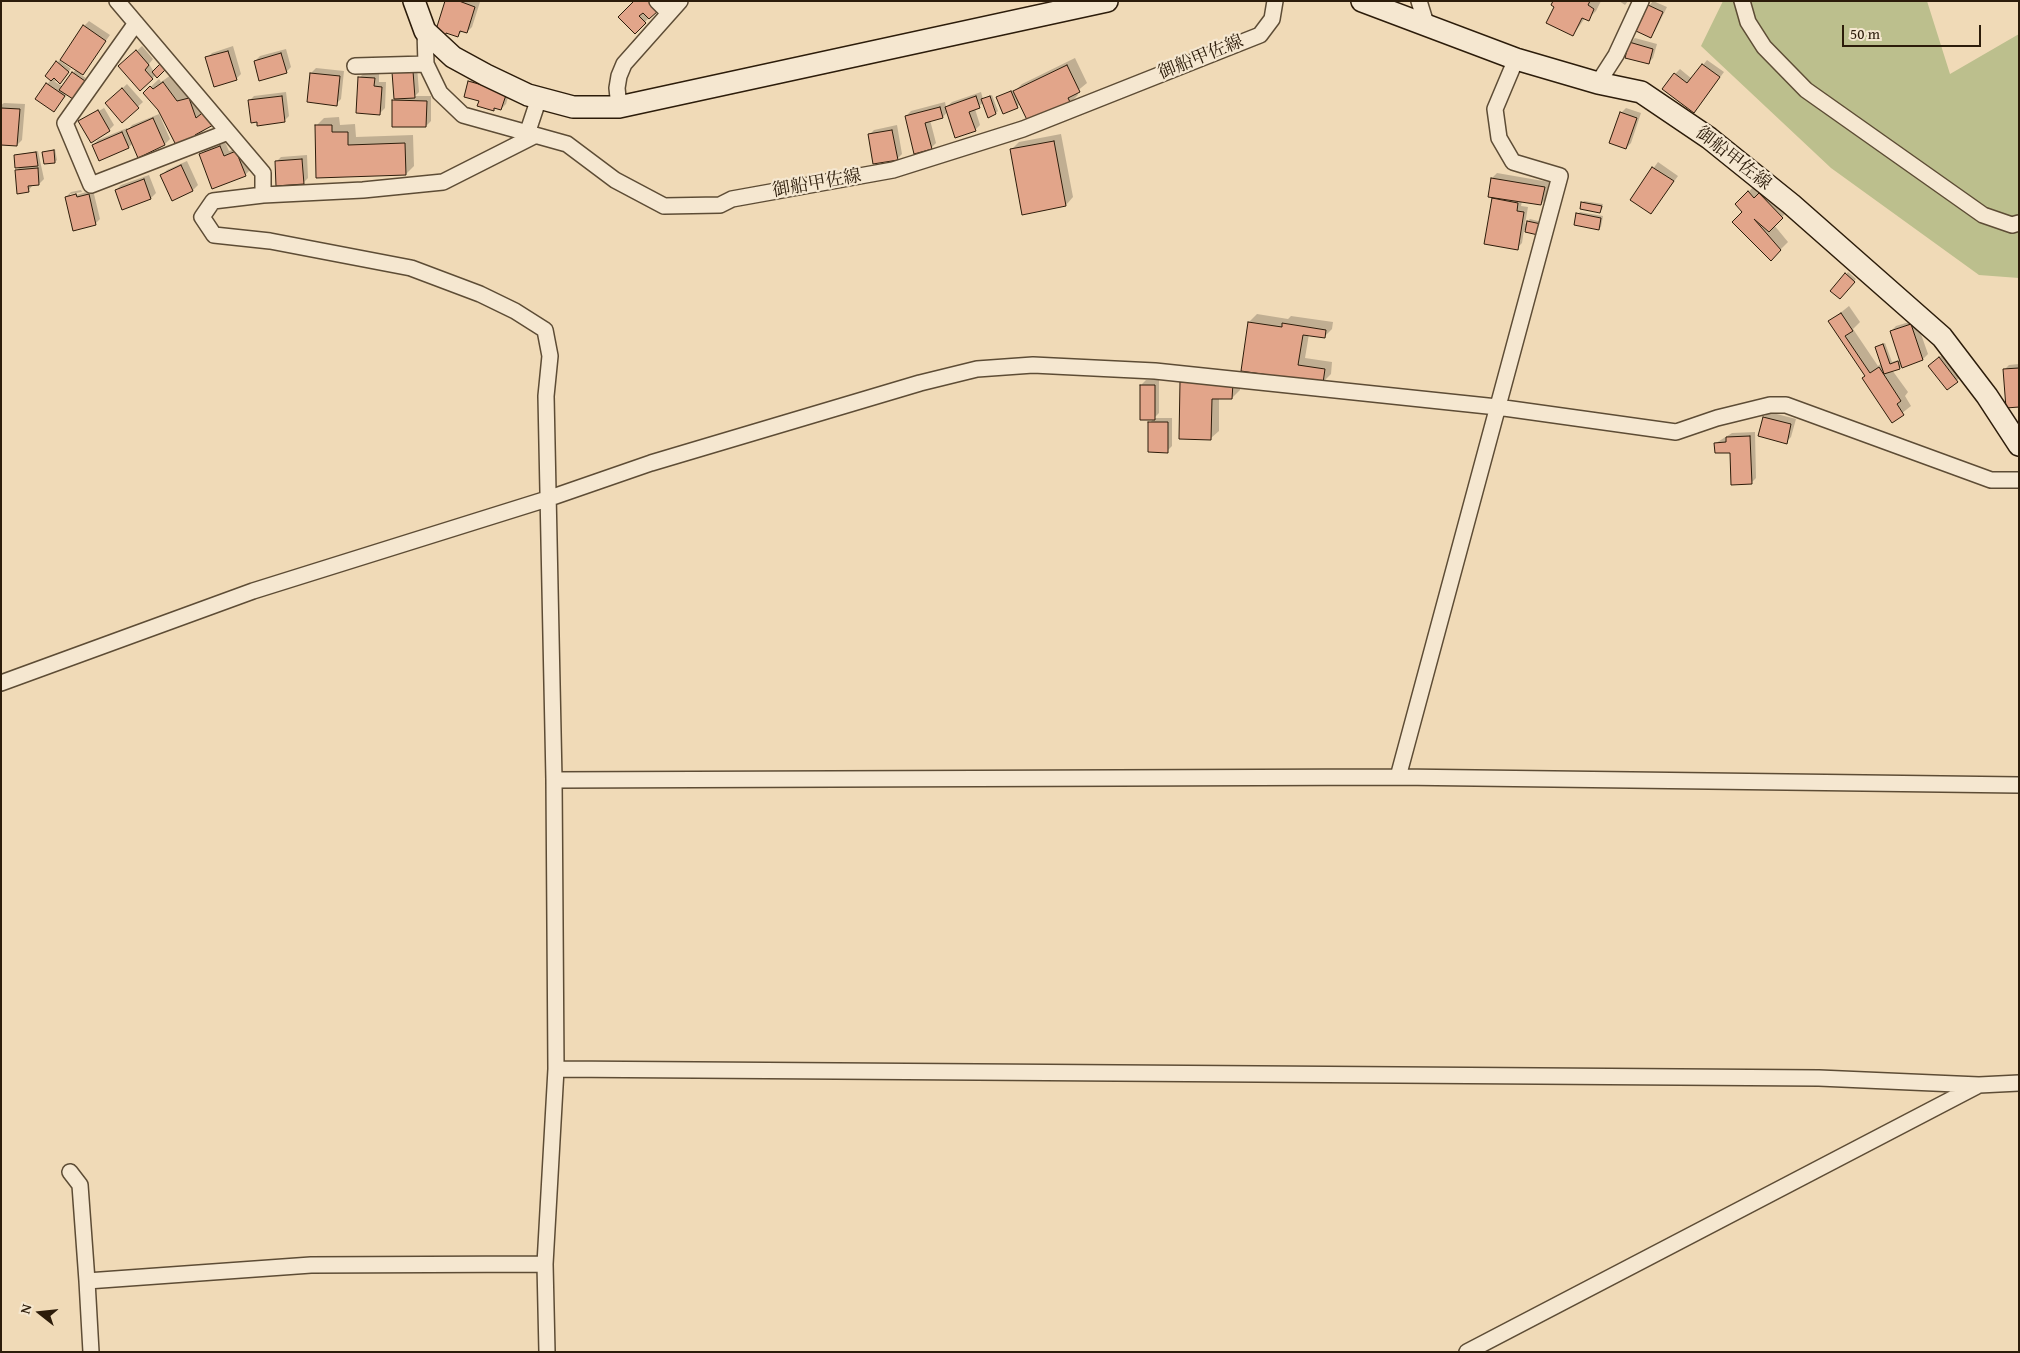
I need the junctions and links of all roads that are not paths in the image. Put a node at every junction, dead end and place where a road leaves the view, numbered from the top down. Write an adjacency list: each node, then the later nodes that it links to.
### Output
1 (117, 1): 12 (street)
2 (414, 1): 14 (main road, 御船甲佐線)
3 (657, 1): 11 (street)
4 (680, 1): 11 (street)
5 (1107, 1): 20 (main road)
6 (1276, 1): 22 (street, 御船甲佐線)
7 (1362, 1): 13 (main road, 御船甲佐線)
8 (1419, 1): 13 (street)
9 (1641, 1): 18 (street)
10 (1742, 1): 24 (street)
11 (669, 13): 20 (street)
12 (136, 23): 21 (street); 21 (street)
13 (1427, 27): 15 (main road, 御船甲佐線)
14 (424, 31): 16 (street, 御船甲佐線); 19 (main road)
15 (1516, 59): 18 (main road, 御船甲佐線); 25 (street)
16 (426, 64): 17 (street); 22 (street, 御船甲佐線)
17 (355, 66)
18 (1598, 83): 26 (main road, 御船甲佐線)
19 (540, 98): 20 (main road); 22 (street)
20 (619, 107)
21 (228, 132): 23 (street)
22 (530, 135): 23 (street)
23 (263, 194): 28 (street)
24 (2019, 223)
25 (1497, 406): 27 (street); 28 (street); 30 (street)
26 (2019, 445)
27 (2019, 480)
28 (547, 499): 29 (street); 31 (street)
29 (1, 683)
30 (1398, 777): 31 (street); 32 (street)
31 (554, 780): 33 (street)
32 (2019, 785)
33 (556, 1069): 35 (street); 37 (street)
34 (2019, 1083): 35 (street)
35 (1979, 1085): 41 (street)
36 (70, 1172): 38 (street)
37 (545, 1264): 38 (street); 40 (street)
38 (87, 1281): 39 (street)
39 (91, 1352)
40 (546, 1352)
41 (1467, 1352)

